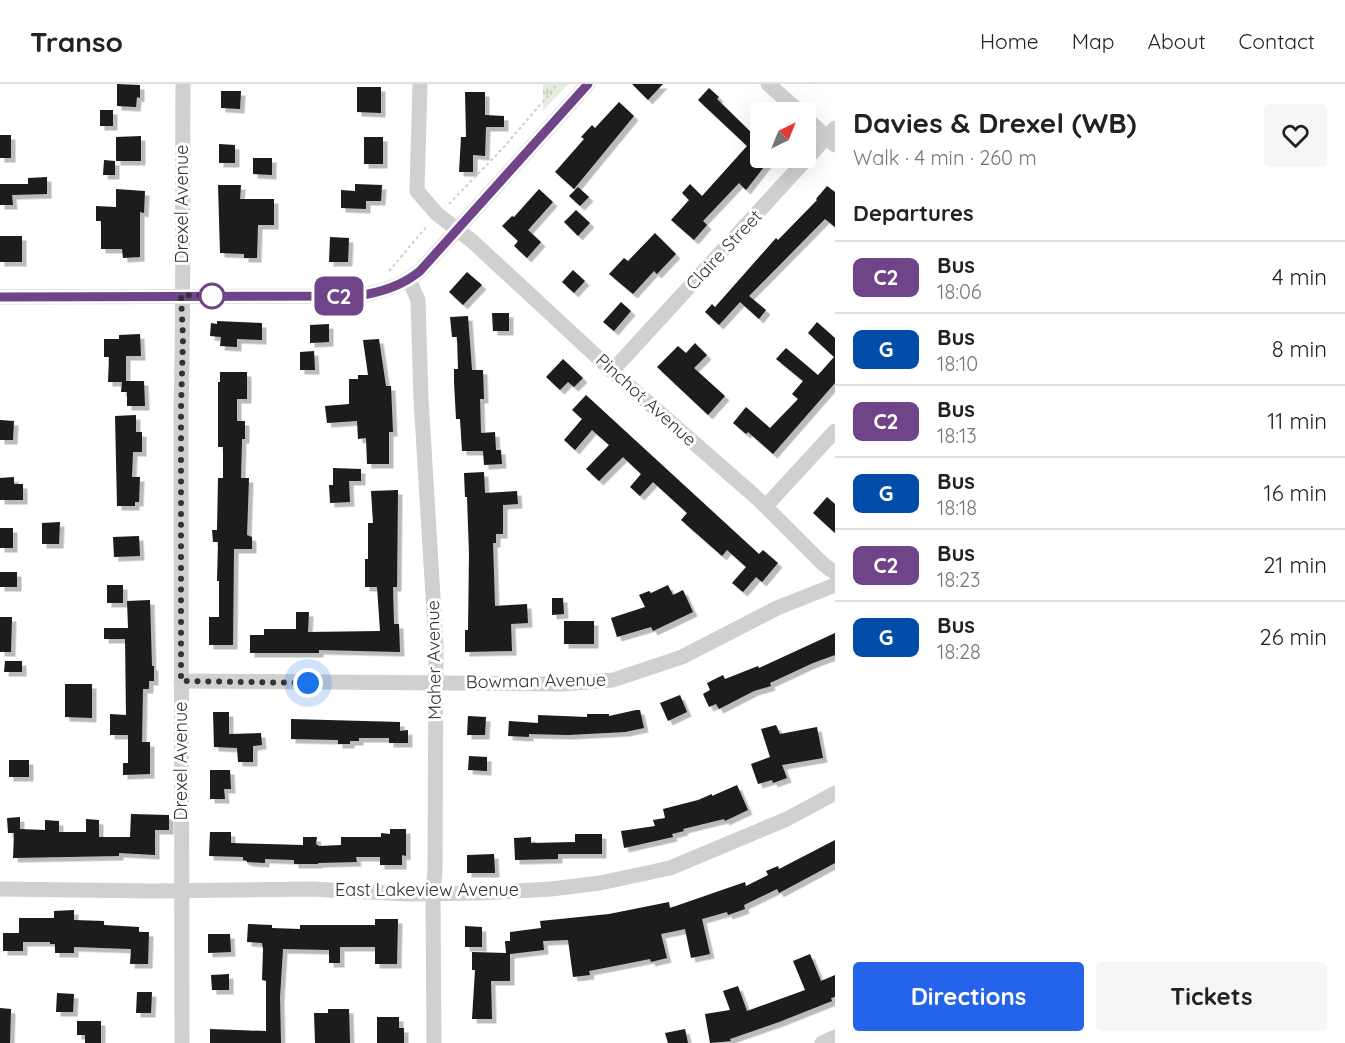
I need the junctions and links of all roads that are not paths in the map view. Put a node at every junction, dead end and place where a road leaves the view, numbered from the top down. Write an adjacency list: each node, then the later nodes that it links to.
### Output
1 (183, 84): 10 (street, Drexel Avenue)
2 (420, 84): 8 (street)
3 (588, 84): 8 (street)
4 (768, 84): 5 (street)
5 (789, 102)
6 (816, 125): 7 (street)
7 (832, 137): 12 (street, Claire Street)
8 (457, 228): 9 (street); 12 (street, Pinchot Avenue)
9 (414, 275): 10 (street); 18 (street, Maher Avenue)
10 (181, 295): 11 (street); 17 (street, Drexel Avenue)
11 (0, 297)
12 (612, 371): 14 (street, Pinchot Avenue)
13 (835, 431): 14 (street)
14 (766, 506): 15 (street, Pinchot Avenue)
15 (835, 573)
16 (835, 585): 18 (street, Bowman Avenue)
17 (181, 681): 18 (street, Bowman Avenue); 21 (street, Drexel Avenue)
18 (435, 682): 22 (street, Maher Avenue)
19 (835, 793): 22 (street, East Lakeview Avenue)
20 (0, 889): 21 (street, East Lakeview Avenue)
21 (181, 889): 22 (street, East Lakeview Avenue); 24 (street, Drexel Avenue)
22 (433, 893): 25 (street, Maher Avenue)
23 (835, 1037): 26 (street)
24 (182, 1043)
25 (434, 1043)
26 (822, 1043)

